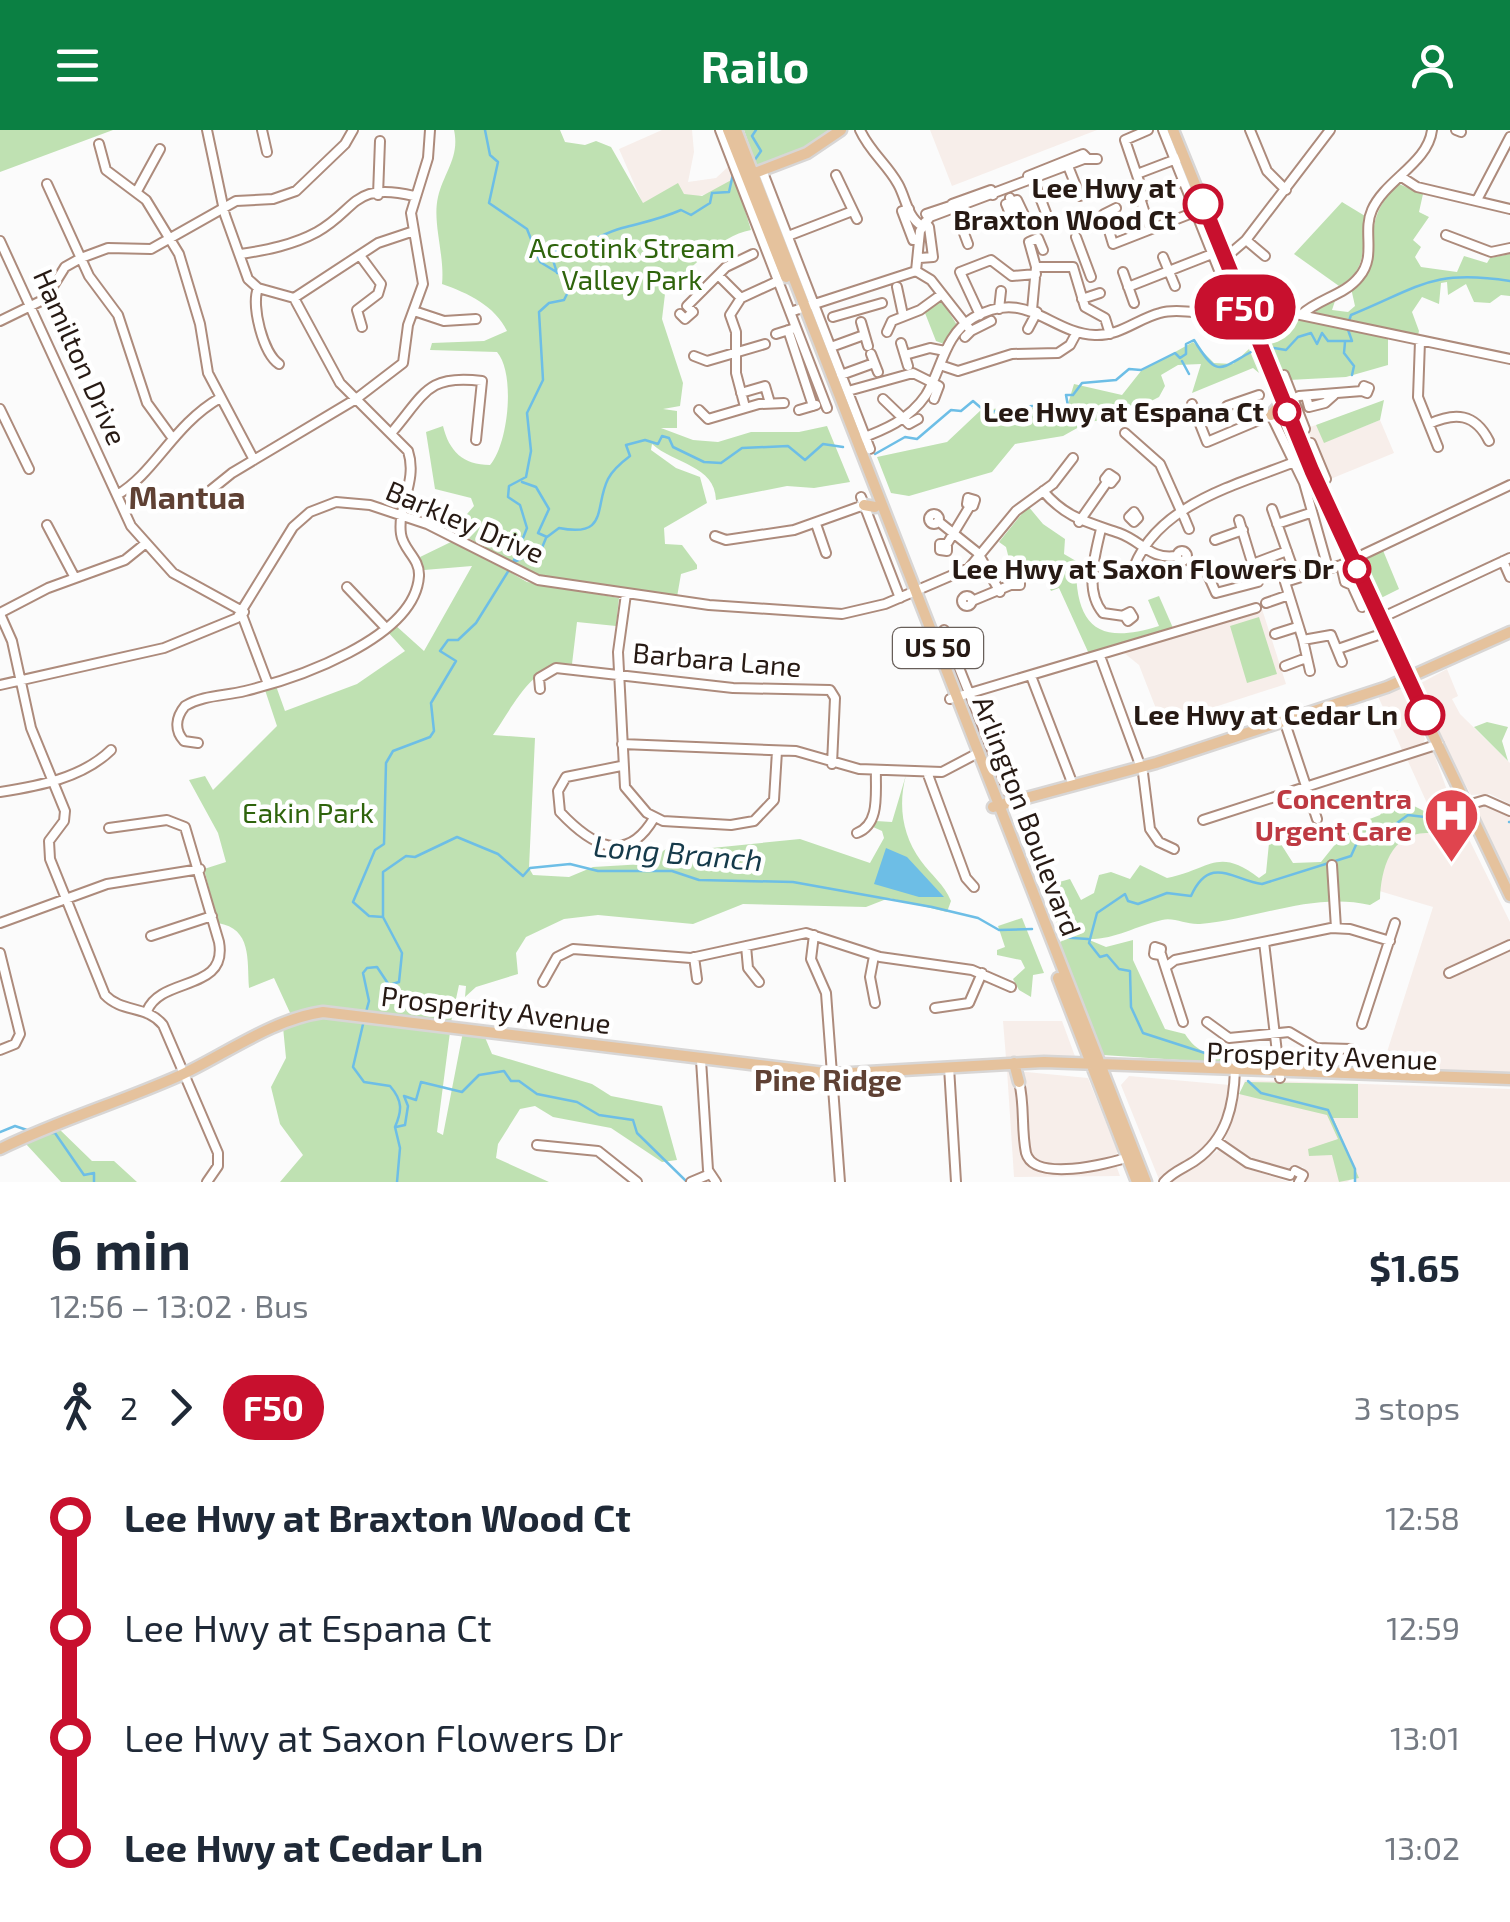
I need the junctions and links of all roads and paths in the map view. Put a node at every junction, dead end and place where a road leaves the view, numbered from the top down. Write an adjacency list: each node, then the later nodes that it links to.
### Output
1 (206, 130): 39 (street)
2 (262, 130): 20 (street)
3 (353, 130): 39 (street)
4 (430, 130): 36 (street)
5 (720, 130): 24 (street)
6 (728, 130): 24 (main road, Arlington Boulevard / US 50)
7 (736, 130): 24 (main road, Arlington Boulevard / US 50)
8 (860, 130): 40 (street)
9 (1148, 130): 23 (street)
10 (1162, 130): 21 (street)
11 (1173, 130): 21 (main road)
12 (1250, 130): 32 (street)
13 (1330, 130): 32 (street)
14 (1432, 130): 26 (street)
15 (839, 131): 24 (main road)
16 (1510, 137): 38 (street)
17 (380, 141): 35 (street)
18 (99, 144): 33 (street)
19 (160, 148): 33 (street)
20 (266, 152)
21 (1179, 158): 23 (street); 28 (street); 44 (main road)
22 (1068, 166): 27 (street); 27 (street); 37 (street)
23 (1136, 174): 30 (street)
24 (750, 175): 51 (street); 79 (street); 96 (main road, Arlington Boulevard / US 50)
25 (836, 176): 51 (street)
26 (1400, 176): 38 (street); 105 (street)
27 (1026, 180): 31 (street); 34 (street); 45 (street)
28 (1183, 181): 44 (street); 48 (street)
29 (47, 184): 69 (street)
30 (1142, 187)
31 (1007, 190): 34 (street); 47 (street)
32 (1286, 190): 55 (street)
33 (137, 192): 52 (street)
34 (992, 193): 41 (street)
35 (378, 194): 36 (street); 61 (street)
36 (414, 196): 49 (street)
37 (1080, 196)
38 (1477, 200): 43 (street)
39 (224, 208): 52 (street); 61 (street)
40 (909, 208): 46 (street); 54 (street)
41 (954, 208): 46 (street); 57 (street)
42 (1116, 208): 58 (street)
43 (1509, 208)
44 (1200, 210): 48 (street); 63 (street); 71 (main road)
45 (1046, 213)
46 (925, 222): 54 (street); 70 (street)
47 (1022, 225)
48 (1150, 230): 58 (street)
49 (414, 231): 64 (street); 100 (street)
50 (1446, 235): 59 (street)
51 (788, 236): 96 (street)
52 (170, 238): 69 (street); 140 (street)
53 (1076, 238): 67 (street)
54 (919, 239): 70 (street)
55 (1246, 240): 66 (street); 71 (street)
56 (0, 241): 95 (street, Hamilton Drive)
57 (968, 244)
58 (1113, 244): 68 (street)
59 (1510, 248)
60 (1043, 250): 73 (street)
61 (241, 254): 83 (street)
62 (753, 254): 77 (street)
63 (1212, 254): 75 (street); 94 (street)
64 (361, 256): 89 (street); 111 (street)
65 (1163, 256): 75 (street)
66 (1265, 256)
67 (1084, 257): 72 (street); 78 (street)
68 (1119, 257)
69 (81, 258): 95 (street); 166 (street)
70 (920, 258): 74 (street)
71 (1225, 258): 94 (main road)
72 (1073, 266): 73 (street); 91 (street)
73 (1036, 270): 101 (street); 104 (street)
74 (916, 271): 86 (street); 88 (street)
75 (1169, 271): 80 (street); 81 (street)
76 (1122, 272): 80 (street)
77 (718, 275): 90 (street); 102 (street)
78 (1091, 277)
79 (778, 280): 90 (street); 96 (street)
80 (1128, 286): 92 (street)
81 (1175, 286)
82 (897, 287): 106 (street)
83 (258, 288): 89 (street); 130 (street)
84 (1204, 290): 98 (street)
85 (1000, 291): 97 (street)
86 (850, 292): 96 (street); 103 (street)
87 (1100, 292): 91 (street)
88 (942, 294): 106 (street); 114 (street)
89 (294, 298): 142 (street)
90 (741, 298): 126 (street)
91 (1082, 299): 118 (street)
92 (1134, 302)
93 (882, 303): 103 (street)
94 (1238, 304): 98 (street); 99 (street); 120 (main road)
95 (34, 306): 109 (street); 180 (street, Hamilton Drive)
96 (802, 308): 112 (street); 124 (street); 167 (main road, Arlington Boulevard / US 50); 182 (main road, Arlington Boulevard / US 50)
97 (999, 309): 101 (street); 104 (street)
98 (1211, 310): 118 (street)
99 (1273, 310): 105 (street); 120 (main road)
100 (414, 311): 108 (street); 142 (street)
101 (1034, 311): 113 (street); 116 (street)
102 (680, 314)
103 (857, 315): 107 (street); 119 (street)
104 (980, 315): 114 (street)
105 (1300, 315): 121 (street)
106 (903, 316): 115 (street)
107 (833, 317)
108 (476, 319)
109 (0, 321)
110 (991, 321): 114 (street)
111 (362, 326)
112 (792, 329): 117 (street); 149 (street); 149 (street)
113 (1028, 330)
114 (967, 331): 125 (street)
115 (886, 332)
116 (1077, 332): 118 (street); 131 (street)
117 (776, 334)
118 (1110, 334)
119 (864, 335): 124 (street); 134 (street)
120 (1252, 339): 141 (main road)
121 (1420, 341): 129 (street); 162 (street)
122 (901, 343): 127 (street)
123 (765, 344): 126 (street)
124 (831, 347): 134 (street)
125 (945, 351): 127 (street); 131 (street)
126 (734, 353): 128 (street); 138 (street)
127 (905, 355): 132 (street)
128 (694, 356)
129 (1510, 359)
130 (279, 364)
131 (940, 365): 136 (street)
132 (908, 366)
133 (1372, 372): 141 (street)
134 (842, 374): 137 (street)
135 (1284, 376): 141 (street)
136 (932, 383): 137 (street); 144 (street); 156 (street)
137 (848, 391): 161 (street)
138 (742, 393): 146 (street); 151 (street)
139 (1258, 396): 145 (street)
140 (220, 398): 166 (street); 174 (street)
141 (1286, 398): 155 (main road); 159 (main road); 163 (street)
142 (356, 399): 164 (street); 174 (street)
143 (883, 399): 156 (street)
144 (934, 399)
145 (1244, 400): 150 (street); 160 (street)
146 (770, 403): 147 (street); 151 (street)
147 (784, 403)
148 (1192, 404): 160 (street)
149 (813, 406): 153 (street)
150 (1227, 406)
151 (745, 407): 152 (street)
152 (699, 410)
153 (799, 410)
154 (0, 411): 176 (street)
155 (1271, 416): 159 (main road); 160 (street); 175 (street)
156 (904, 418): 158 (street); 167 (street)
157 (873, 419): 161 (street)
158 (918, 419)
159 (1291, 421): 172 (main road)
160 (1251, 422)
161 (861, 424): 167 (street)
162 (1429, 424): 169 (street); 170 (street)
163 (1305, 428)
164 (393, 431): 168 (street); 187 (street)
165 (1125, 433): 186 (street)
166 (171, 436): 180 (street)
167 (861, 439): 171 (street); 220 (main road, Arlington Boulevard / US 50)
168 (476, 440)
169 (1489, 441)
170 (1438, 447)
171 (870, 449)
172 (1306, 449): 175 (street); 208 (main road)
173 (1073, 458): 179 (street)
174 (254, 460): 181 (street)
175 (1293, 463): 185 (street); 186 (street)
176 (28, 469)
177 (1107, 482): 190 (street)
178 (1510, 484): 208 (street)
179 (1043, 491): 190 (street); 206 (street)
180 (116, 494): 200 (street, Hamilton Drive)
181 (196, 502)
182 (866, 503): 191 (street); 220 (main road, Arlington Boulevard / US 50)
183 (970, 506): 196 (street)
184 (1272, 509): 192 (street)
185 (1310, 513): 192 (street); 210 (street)
186 (1182, 514): 195 (street); 202 (street)
187 (404, 516): 219 (street, Barkley Drive); 228 (street, Barkley Drive); 231 (street)
188 (1131, 520): 197 (street)
189 (938, 521): 196 (street)
190 (1078, 522): 194 (street)
191 (816, 524): 198 (street); 204 (street)
192 (1277, 524): 203 (street)
193 (47, 526): 215 (street)
194 (1101, 529): 197 (street); 229 (street)
195 (1189, 529)
196 (954, 532): 201 (street); 206 (street)
197 (1122, 534): 202 (street)
198 (715, 536)
199 (1220, 538): 209 (street)
200 (146, 542): 215 (street); 228 (street, Hamilton Drive)
201 (947, 544)
202 (1143, 548): 205 (street); 212 (street)
203 (1286, 552): 209 (street); 213 (street)
204 (826, 553)
205 (1176, 556)
206 (982, 557): 218 (street); 220 (street, Barkley Drive)
207 (1506, 560): 214 (street); 230 (street)
208 (1347, 562): 210 (street); 221 (main road)
209 (1255, 563): 211 (street)
210 (1328, 568): 213 (street)
211 (1208, 575)
212 (1131, 576)
213 (1296, 577): 222 (street)
214 (1510, 577)
215 (74, 578): 227 (street)
216 (1013, 584): 218 (street)
217 (347, 587): 231 (street)
218 (1000, 592): 223 (street)
219 (626, 594): 220 (street, Barkley Drive); 244 (street)
220 (908, 594): 252 (main road, Arlington Boulevard / US 50)
221 (1363, 594): 225 (street); 230 (main road)
222 (1286, 596): 224 (street); 232 (street)
223 (972, 601)
224 (1266, 603)
225 (1362, 607)
226 (1256, 608): 239 (street)
227 (0, 613): 246 (street)
228 (243, 613): 246 (street); 248 (street)
229 (1124, 616)
230 (1381, 618): 236 (main road); 247 (main road)
231 (385, 627): 248 (street)
232 (1296, 627): 235 (street); 237 (street)
233 (944, 630): 251 (street)
234 (1510, 632): 247 (main road)
235 (1275, 634)
236 (1384, 634): 238 (street); 247 (main road)
237 (1303, 640): 238 (street); 240 (street)
238 (1338, 650): 241 (street)
239 (1100, 656): 245 (street); 262 (street)
240 (1306, 658): 242 (street); 243 (street)
241 (1342, 662)
242 (1284, 666)
243 (1310, 671)
244 (619, 674): 250 (street, Barbara Lane); 255 (street); 260 (street, Barbara Lane)
245 (1031, 676): 251 (street); 266 (street)
246 (20, 679): 249 (street); 265 (street)
247 (1408, 680): 253 (main road); 256 (main road)
248 (268, 684): 254 (street)
249 (0, 685)
250 (540, 689)
251 (970, 694): 252 (street); 269 (street)
252 (954, 699): 259 (main road, Arlington Boulevard / US 50)
253 (1284, 720): 262 (main road); 267 (street)
254 (198, 743)
255 (622, 744): 258 (street); 261 (street)
256 (1439, 744): 267 (street); 270 (main road)
257 (111, 750): 265 (street)
258 (777, 751): 260 (street); 273 (street)
259 (975, 754): 264 (street); 271 (main road, Arlington Boulevard / US 50)
260 (832, 764): 263 (street)
261 (621, 766): 273 (street); 273 (street)
262 (1141, 767): 266 (main road); 278 (street)
263 (876, 770): 264 (street); 277 (street)
264 (928, 772): 281 (street)
265 (52, 781): 268 (street); 283 (street)
266 (1073, 785): 269 (main road)
267 (1305, 787): 274 (street); 275 (street)
268 (0, 792)
269 (1012, 801): 271 (main road)
270 (1468, 805): 272 (street); 282 (main road)
271 (996, 806): 312 (main road, Arlington Boulevard / US 50); 320 (main road, Arlington Boulevard / US 50)
272 (1510, 811)
273 (654, 818)
274 (1317, 819)
275 (1204, 820)
276 (108, 828): 280 (street)
277 (857, 833)
278 (1174, 849)
279 (1332, 864): 287 (street)
280 (200, 869): 283 (street); 284 (street)
281 (974, 887)
282 (1510, 896)
283 (66, 899): 285 (street); 307 (street)
284 (212, 916): 289 (street); 307 (street)
285 (0, 923)
286 (1395, 924): 290 (street)
287 (1336, 928): 290 (street); 291 (street)
288 (814, 935): 293 (street); 296 (street); 324 (street)
289 (151, 936)
290 (1390, 941): 310 (street)
291 (1264, 942): 298 (street); 311 (street)
292 (1510, 945): 300 (street)
293 (746, 946): 297 (street); 303 (street)
294 (0, 953): 313 (street)
295 (1161, 954): 298 (street)
296 (874, 956): 299 (street); 305 (street)
297 (694, 957): 301 (street); 302 (street)
298 (1167, 966): 308 (street)
299 (982, 973): 304 (street); 306 (street)
300 (1449, 973)
301 (697, 979)
302 (543, 982)
303 (760, 982)
304 (1010, 987)
305 (875, 1003)
306 (934, 1008)
307 (147, 1011): 323 (street)
308 (1179, 1020)
309 (1207, 1022): 311 (street)
310 (1362, 1024)
311 (1275, 1034): 314 (street); 325 (street)
312 (1082, 1040): 317 (main road); 320 (main road, Arlington Boulevard / US 50)
313 (0, 1050)
314 (1352, 1050)
315 (701, 1060): 323 (main road, Prosperity Avenue); 324 (main road, Prosperity Avenue); 334 (street)
316 (1014, 1063): 317 (main road, Prosperity Avenue); 318 (main road, Prosperity Avenue); 319 (main road, Prosperity Avenue); 326 (main road)
317 (1074, 1066): 319 (main road, Prosperity Avenue); 320 (main road, Prosperity Avenue); 328 (main road)
318 (949, 1067): 324 (main road, Prosperity Avenue); 340 (street)
319 (1027, 1067): 326 (main road)
320 (1096, 1067): 321 (main road, Prosperity Avenue); 322 (main road, Prosperity Avenue); 328 (main road, Arlington Boulevard / US 50); 329 (main road, Arlington Boulevard / US 50)
321 (1125, 1071): 322 (main road, Prosperity Avenue); 329 (main road)
322 (1235, 1073): 325 (main road, Prosperity Avenue); 330 (street)
323 (184, 1074): 332 (main road, Prosperity Avenue); 336 (street)
324 (832, 1074): 339 (street)
325 (1280, 1074): 327 (main road, Prosperity Avenue)
326 (1019, 1082): 333 (street)
327 (1510, 1082)
328 (1102, 1090): 333 (main road, Arlington Boulevard / US 50)
329 (1115, 1105): 333 (main road, Arlington Boulevard / US 50)
330 (1216, 1140): 335 (street); 343 (street)
331 (537, 1145): 337 (street)
332 (0, 1149)
333 (1131, 1156): 341 (main road, Arlington Boulevard / US 50); 342 (main road, Arlington Boulevard / US 50)
334 (713, 1178): 338 (street)
335 (1295, 1180)
336 (207, 1182)
337 (637, 1182)
338 (691, 1182)
339 (840, 1182)
340 (956, 1182)
341 (1137, 1182)
342 (1146, 1182)
343 (1164, 1182)

